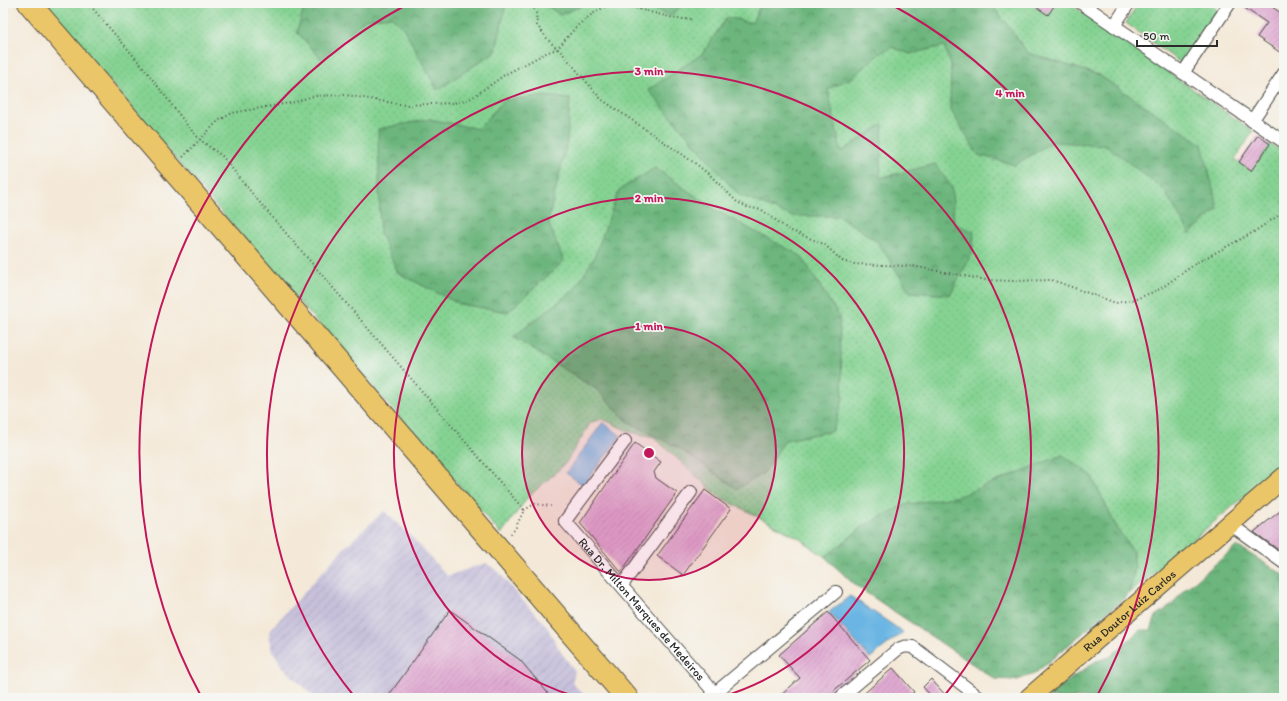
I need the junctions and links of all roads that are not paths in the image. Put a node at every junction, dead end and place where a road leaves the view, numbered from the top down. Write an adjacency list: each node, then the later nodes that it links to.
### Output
1 (29, 3): 18 (highway)
2 (1081, 3): 5 (street)
3 (1129, 3): 5 (street)
4 (1230, 3): 6 (street)
5 (1114, 26): 6 (street)
6 (1183, 73): 8 (street)
7 (1284, 73): 8 (street)
8 (1252, 121): 9 (street)
9 (1284, 142)
10 (625, 441): 15 (street, Rua Dr. Milton Marques de Medeiros)
11 (1284, 477): 13 (main road, Rua Doutor Luiz Carlos)
12 (691, 492): 15 (street)
13 (1230, 524): 14 (street); 21 (main road, Rua Doutor Luiz Carlos)
14 (1284, 563)
15 (622, 585): 17 (street, Rua Dr. Milton Marques de Medeiros)
16 (836, 592): 17 (street)
17 (717, 696)
18 (627, 698)
19 (840, 698): 20 (street)
20 (980, 698)
21 (1029, 698)

